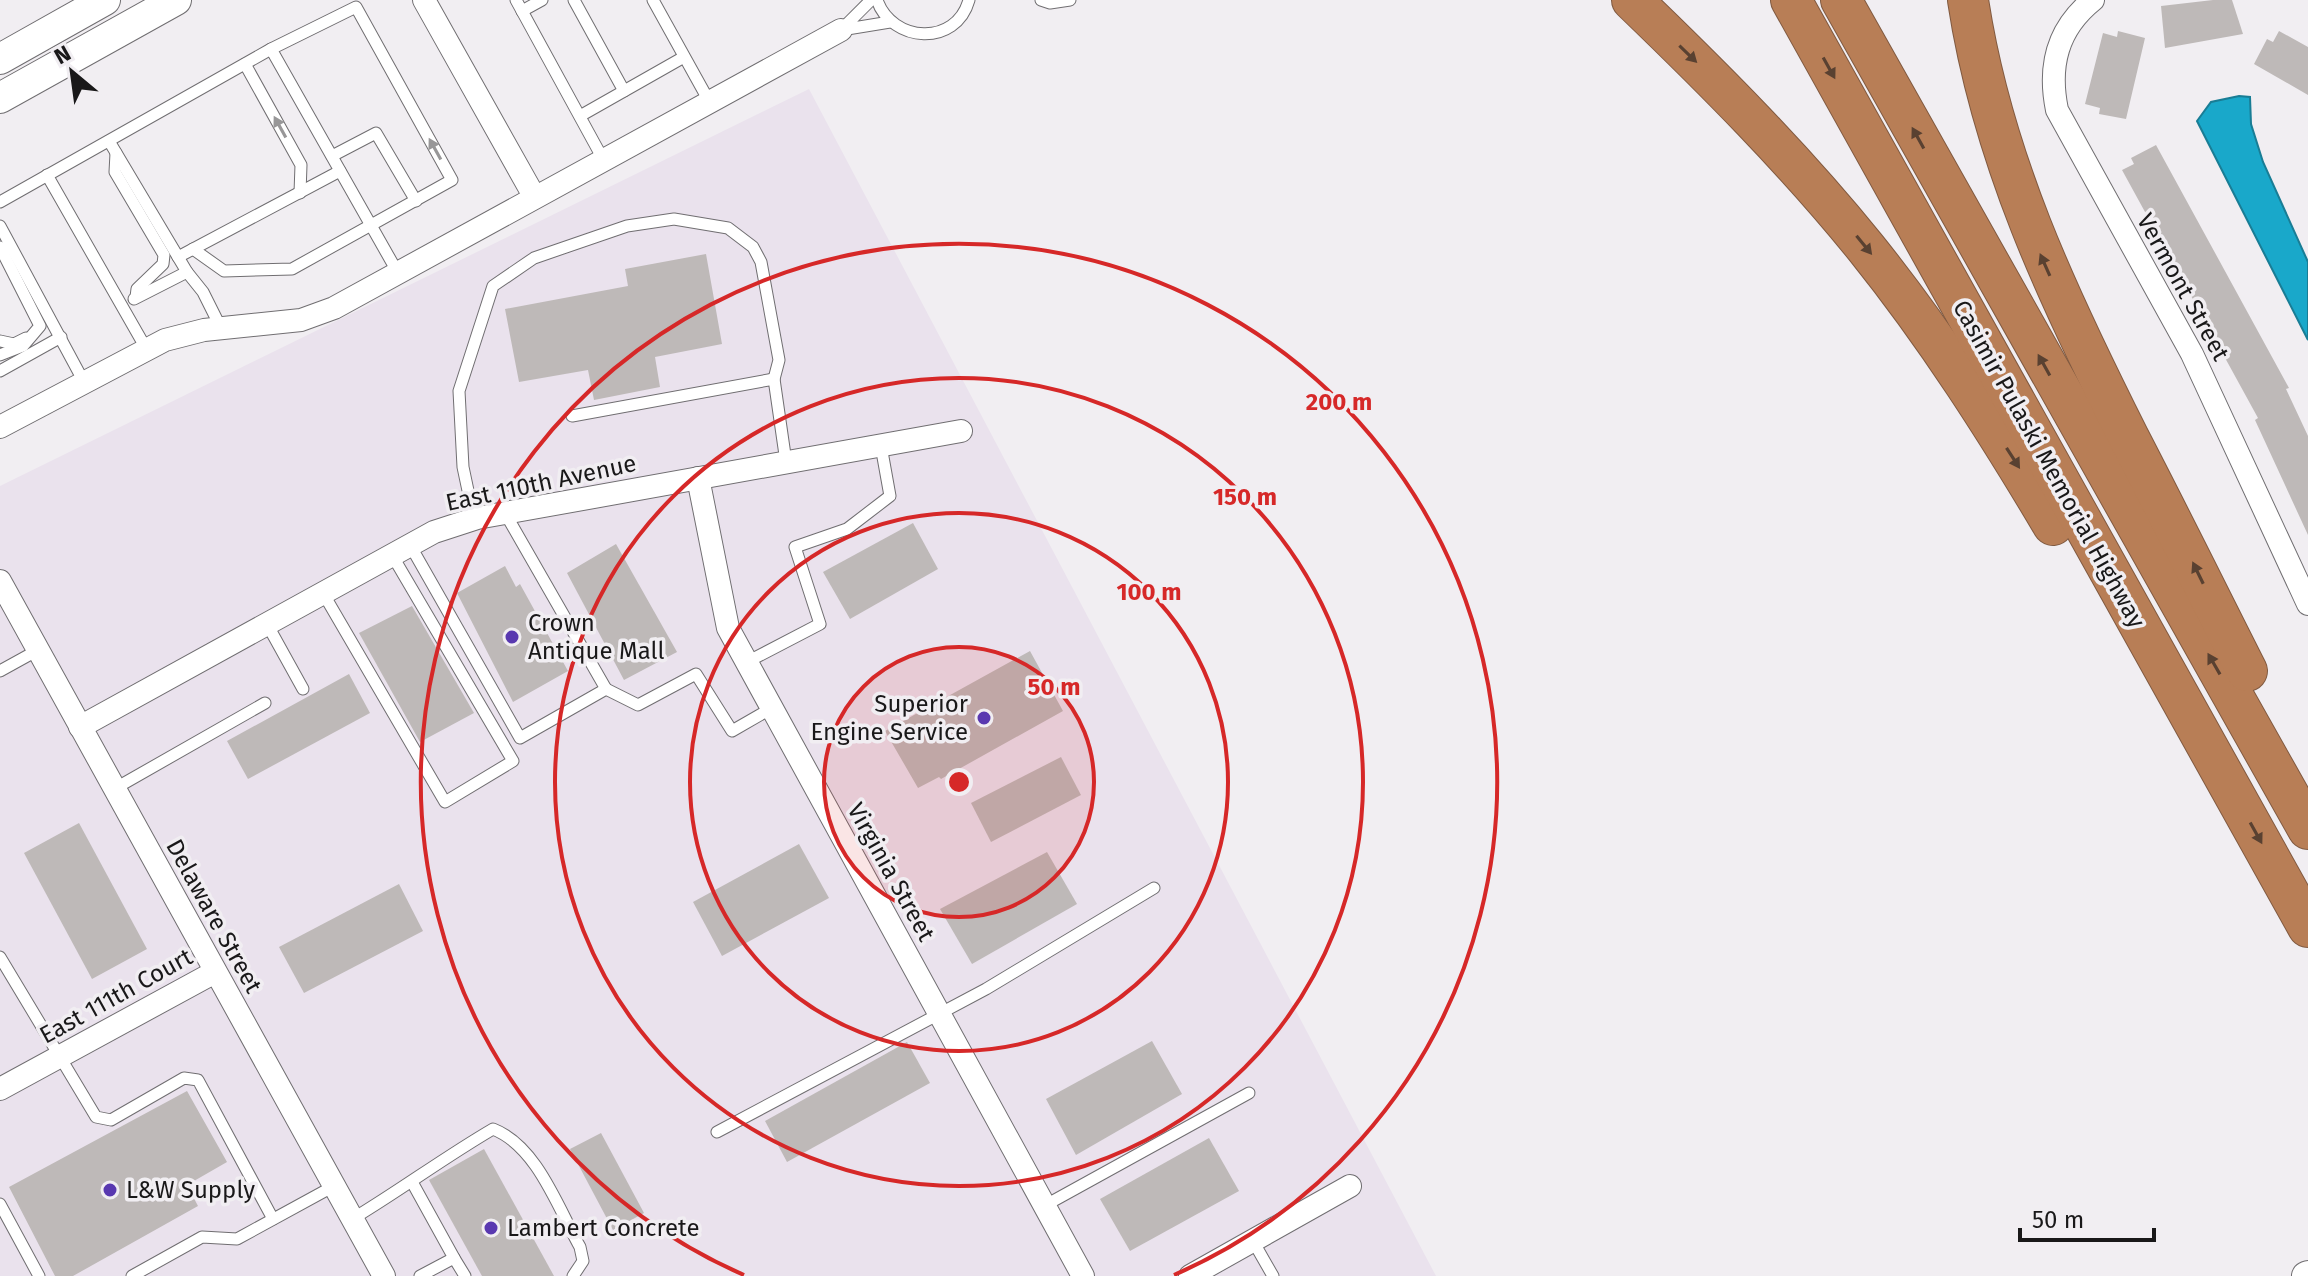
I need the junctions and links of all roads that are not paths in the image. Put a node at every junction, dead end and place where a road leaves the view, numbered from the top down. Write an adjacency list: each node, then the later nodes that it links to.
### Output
1 (105, 0): 22 (main road)
2 (176, 0): 25 (main road)
3 (424, 0): 35 (street)
4 (542, 0): 17 (lane)
5 (574, 0): 24 (lane)
6 (653, 0): 21 (lane)
7 (871, 0): 19 (lane)
8 (877, 0): 18 (lane)
9 (969, 0): 18 (lane)
10 (1041, 0): 11 (lane)
11 (1070, 0)
12 (1632, 0): 79 (highway, one-way to 79)
13 (1791, 0): 79 (highway, Casimir Pulaski Memorial Highway, one-way to 79)
14 (1841, 0): 82 (highway, Casimir Pulaski Memorial Highway, one-way to 14)
15 (1968, 0): 81 (highway, one-way to 15)
16 (2093, 0): 67 (street, Vermont Street)
17 (519, 5): 27 (lane)
18 (890, 22): 19 (lane)
19 (841, 30): 26 (street)
20 (271, 49): 23 (lane); 30 (lane); 36 (lane, one-way to 20)
21 (684, 57): 24 (lane); 26 (lane)
22 (0, 59)
23 (245, 64): 28 (lane); 34 (lane, one-way to 23)
24 (624, 91): 27 (lane)
25 (0, 98)
26 (709, 101): 31 (street)
27 (580, 116): 31 (lane)
28 (109, 141): 29 (lane); 33 (lane)
29 (116, 153): 42 (lane); 45 (lane)
30 (332, 156): 32 (lane); 36 (lane)
31 (603, 159): 35 (street)
32 (340, 171): 34 (lane); 39 (lane)
33 (47, 175): 37 (lane); 46 (lane)
34 (300, 193): 41 (lane)
35 (534, 196): 44 (street)
36 (416, 201): 39 (lane)
37 (0, 202)
38 (0, 226): 49 (lane)
39 (372, 226): 41 (lane); 44 (lane)
40 (0, 247): 48 (lane)
41 (193, 249): 42 (lane)
42 (178, 257): 43 (lane)
43 (187, 272): 45 (lane); 47 (lane)
44 (398, 273): 47 (street)
45 (136, 297): 46 (lane)
46 (125, 311): 51 (lane)
47 (221, 328): 51 (street)
48 (39, 332): 50 (lane); 52 (lane)
49 (61, 337): 53 (lane); 55 (lane)
50 (0, 341)
51 (147, 350): 55 (street)
52 (0, 355)
53 (0, 371)
54 (774, 379): 56 (lane); 60 (lane); 63 (lane)
55 (84, 382): 57 (street)
56 (572, 416)
57 (2, 421)
58 (961, 431): 59 (street, East 110th Avenue)
59 (881, 446): 60 (street, East 110th Avenue); 70 (lane)
60 (786, 462): 61 (street, East 110th Avenue)
61 (698, 478): 62 (street, East 110th Avenue); 70 (street, Virginia Street)
62 (505, 513): 63 (street, East 110th Avenue); 75 (lane)
63 (474, 519): 64 (street, East 110th Avenue)
64 (401, 550): 66 (street, East 110th Avenue); 71 (lane); 73 (lane)
65 (2, 588): 69 (street, Delaware Street)
66 (323, 593): 68 (street, East 110th Avenue); 73 (lane)
67 (2308, 604)
68 (267, 624): 74 (lane); 78 (street, East 110th Avenue)
69 (38, 650): 72 (lane); 78 (street, Delaware Street)
70 (747, 662): 77 (street, Virginia Street)
71 (481, 670): 73 (lane); 75 (lane)
72 (0, 671)
73 (464, 678)
74 (303, 689)
75 (606, 689): 77 (lane)
76 (265, 703): 80 (lane)
77 (772, 708): 87 (street, Virginia Street)
78 (80, 727): 80 (street, Delaware Street)
79 (2225, 779): 84 (highway, Casimir Pulaski Memorial Highway, one-way to 84)
80 (114, 789): 86 (street, Delaware Street)
81 (2308, 793)
82 (2308, 829)
83 (1154, 888): 87 (lane)
84 (2308, 927)
85 (0, 957): 88 (lane)
86 (215, 972): 88 (street, East 111th Court); 93 (street, Delaware Street)
87 (938, 1012): 91 (lane); 96 (street, Virginia Street)
88 (60, 1056): 89 (street, East 111th Court); 98 (lane)
89 (0, 1089)
90 (1249, 1093): 96 (lane)
91 (717, 1132)
92 (412, 1182): 97 (lane); 100 (lane); 106 (lane)
93 (334, 1186): 97 (street, Delaware Street); 98 (lane)
94 (1350, 1186): 99 (street)
95 (0, 1204): 101 (lane)
96 (1044, 1206): 107 (street, Virginia Street)
97 (354, 1218): 103 (street, Delaware Street)
98 (273, 1219): 102 (lane)
99 (1253, 1241): 108 (street); 109 (lane)
100 (454, 1258): 104 (lane); 105 (lane)
101 (39, 1276)
102 (132, 1276)
103 (384, 1276)
104 (420, 1276)
105 (465, 1276)
106 (573, 1276)
107 (1083, 1276)
108 (1190, 1276)
109 (1273, 1276)

